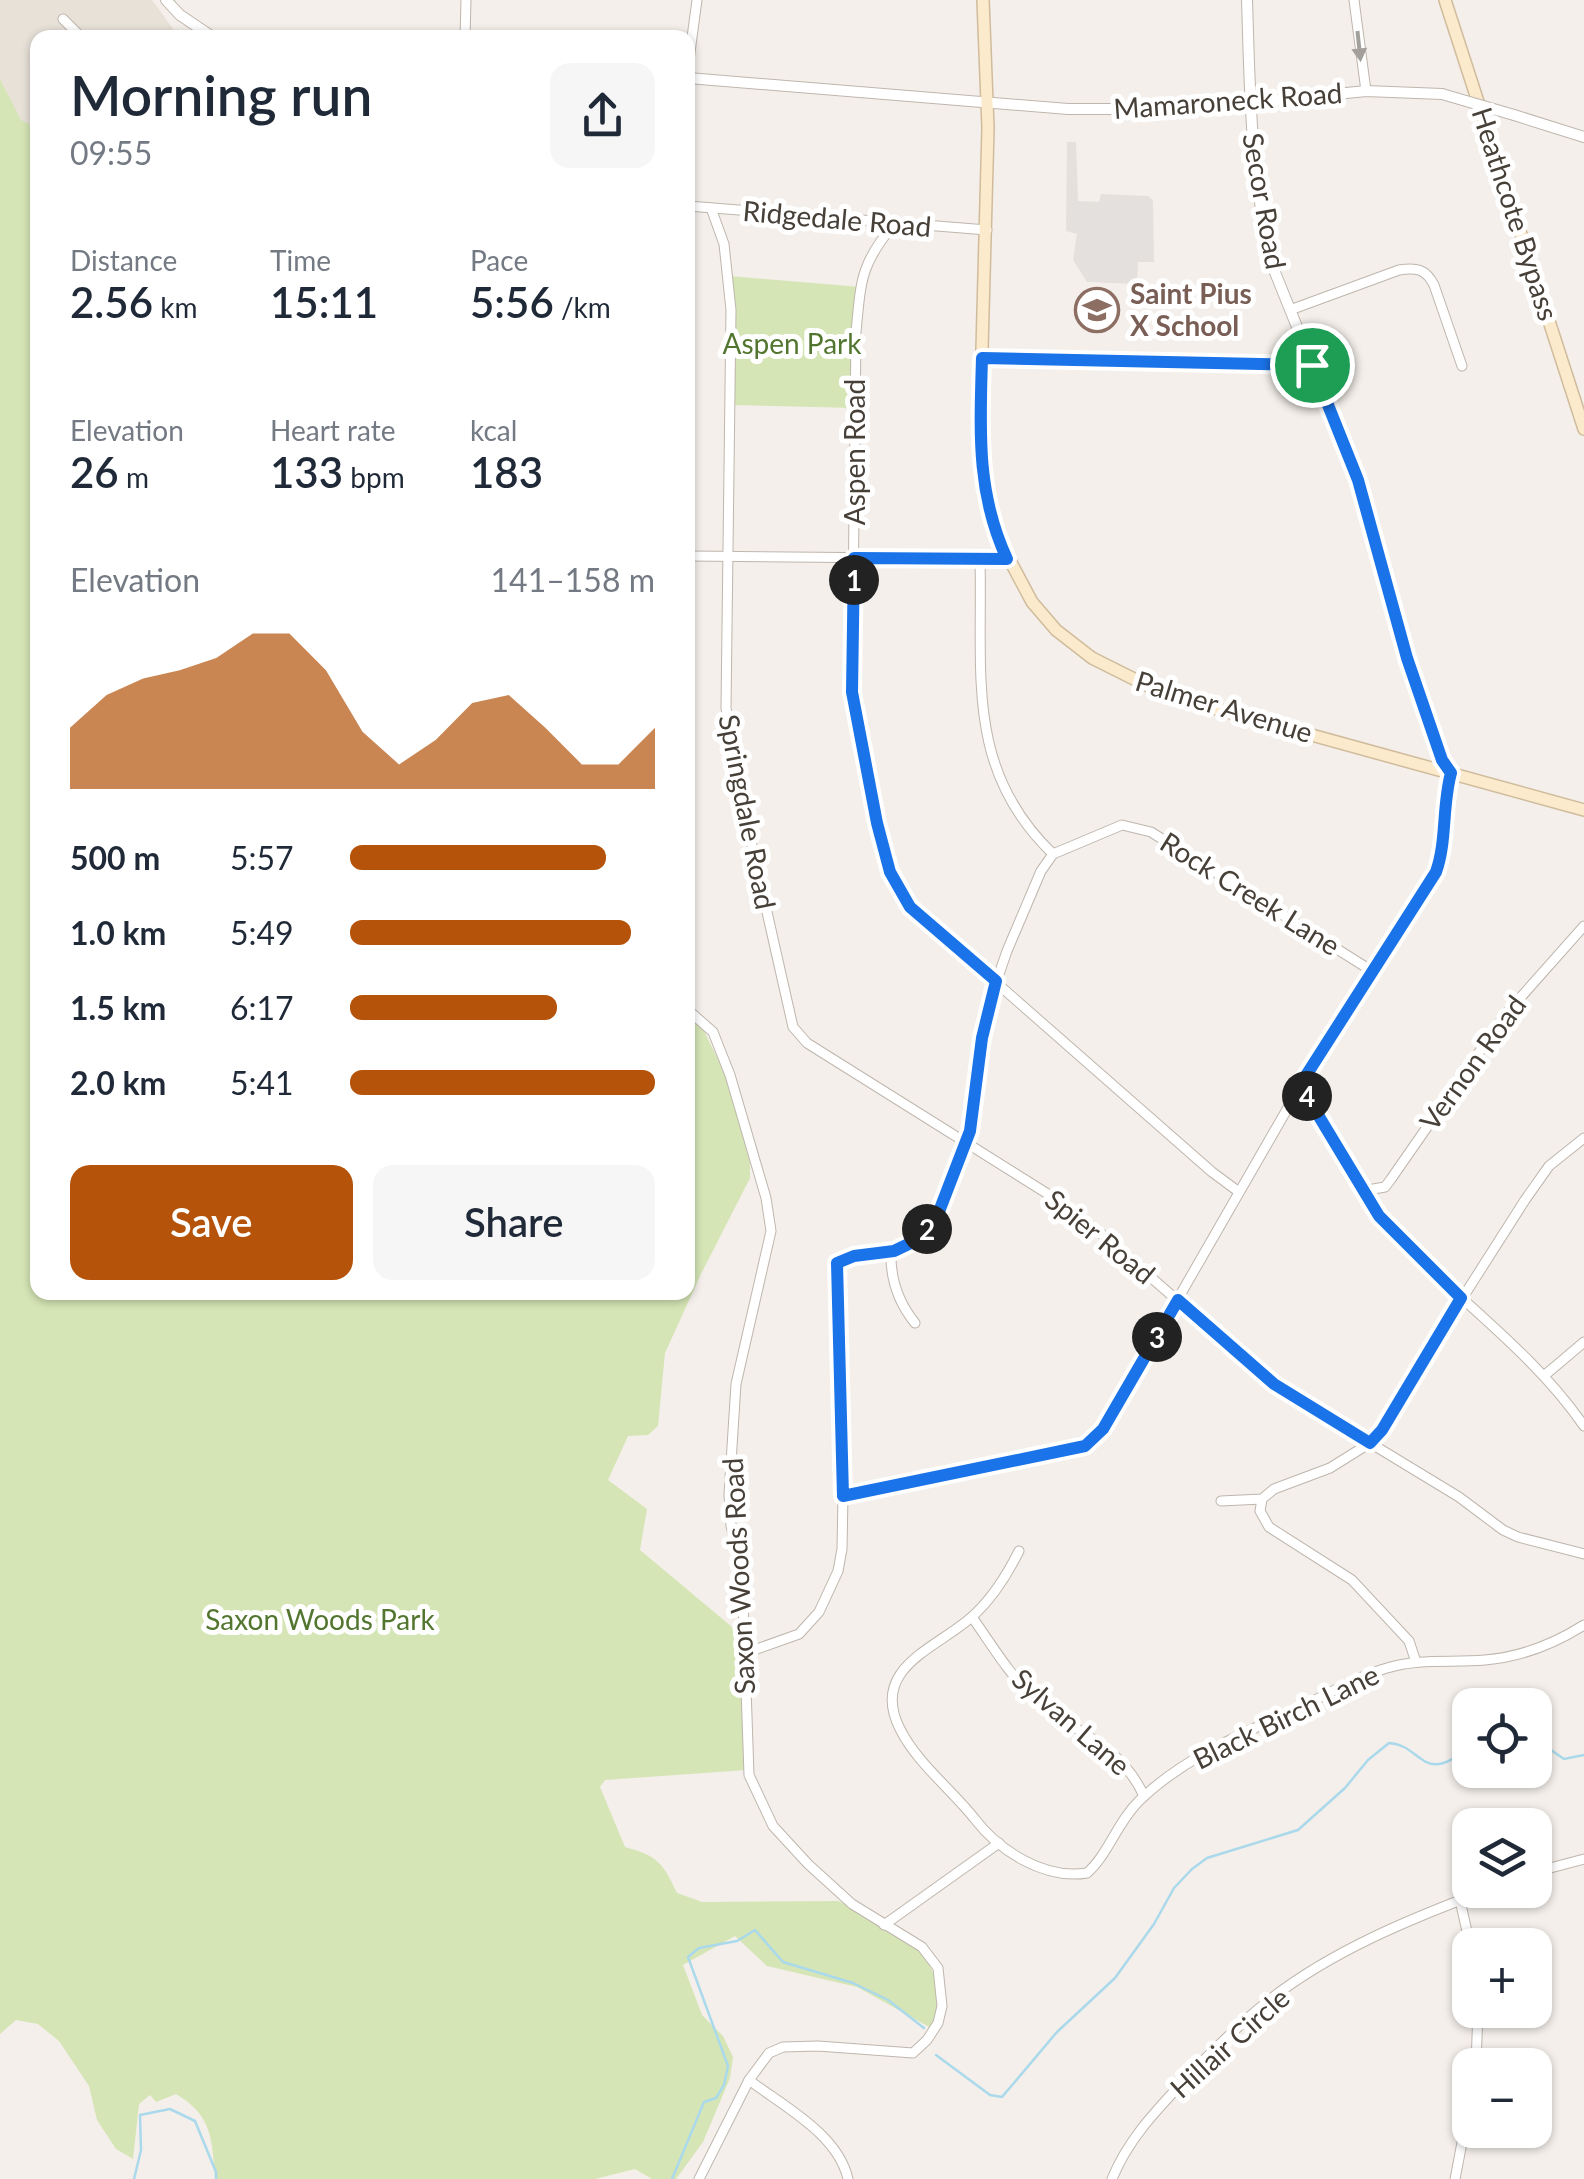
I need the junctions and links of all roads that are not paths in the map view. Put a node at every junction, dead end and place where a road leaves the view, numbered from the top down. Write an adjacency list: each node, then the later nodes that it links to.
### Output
1 (166, 0): 10 (street)
2 (466, 0): 11 (street)
3 (697, 0): 12 (street)
4 (982, 0): 15 (main road, Palmer Avenue)
5 (1247, 0): 16 (street, Secor Road)
6 (1354, 0): 14 (street, one-way to 14)
7 (1445, 0): 26 (main road, Heathcote Bypass)
8 (63, 19): 9 (street)
9 (74, 30)
10 (202, 30)
11 (465, 30)
12 (693, 30)
13 (695, 78): 15 (street, Mamaroneck Road)
14 (1366, 91): 16 (street, Mamaroneck Road); 17 (street, Mamaroneck Road, bridge)
15 (987, 104): 16 (street, Mamaroneck Road); 21 (main road, Palmer Avenue)
16 (1250, 104): 22 (street, Secor Road)
17 (1584, 136)
18 (695, 207): 19 (street, Ridgedale Road)
19 (711, 208): 20 (street, Ridgedale Road); 27 (street, Springdale Road)
20 (896, 223): 21 (street, Ridgedale Road); 29 (street, Aspen Road)
21 (987, 230): 23 (main road, Palmer Avenue)
22 (1290, 310): 24 (street, Secor Road); 25 (street)
23 (982, 358): 24 (street); 31 (main road, Palmer Avenue)
24 (1312, 365): 32 (street, Secor Road)
25 (1462, 366)
26 (1584, 429)
27 (727, 555): 28 (street); 29 (street); 41 (street, Springdale Road)
28 (695, 556)
29 (854, 558): 30 (street); 37 (street, Aspen Road)
30 (980, 559): 31 (street); 34 (street)
31 (1007, 559): 32 (main road, Palmer Avenue)
32 (1451, 773): 33 (main road); 36 (street)
33 (1584, 810)
34 (1053, 854): 36 (street, Rock Creek Lane); 37 (street)
35 (1584, 926): 42 (street, Vernon Road)
36 (1372, 971): 39 (street)
37 (996, 981): 41 (street); 43 (street, Aspen Road)
38 (695, 1016): 59 (street, Saxon Woods Road)
39 (1300, 1085): 42 (street); 43 (street)
40 (1584, 1138): 45 (street)
41 (967, 1142): 44 (street); 46 (street, Spier Road)
42 (1362, 1191): 45 (street)
43 (1239, 1192): 46 (street)
44 (890, 1251): 47 (street); 52 (street)
45 (1461, 1298): 49 (street); 51 (street)
46 (1178, 1300): 51 (street, Spier Road); 52 (street)
47 (915, 1323)
48 (1584, 1342): 49 (street)
49 (1545, 1375): 50 (street)
50 (1584, 1426)
51 (1370, 1443): 53 (street); 56 (street, Spier Road)
52 (843, 1496): 59 (street)
53 (1262, 1499): 54 (street); 60 (street)
54 (1221, 1501)
55 (1019, 1551): 57 (street)
56 (1584, 1554)
57 (972, 1617): 61 (street, Sylvan Lane); 62 (street)
58 (1584, 1625): 60 (street, Black Birch Lane)
59 (744, 1649): 66 (street, Saxon Woods Road)
60 (1416, 1662): 61 (street, Black Birch Lane)
61 (1144, 1796): 62 (street, Black Birch Lane)
62 (999, 1843): 66 (street)
63 (1584, 1859): 64 (street)
64 (1552, 1867)
65 (1452, 1904): 71 (street, Hillair Circle)
66 (884, 1925): 67 (street, Saxon Woods Road)
67 (749, 2080): 69 (street); 70 (street)
68 (1461, 2148): 72 (street)
69 (698, 2179)
70 (848, 2179)
71 (1112, 2179)
72 (1455, 2179)

